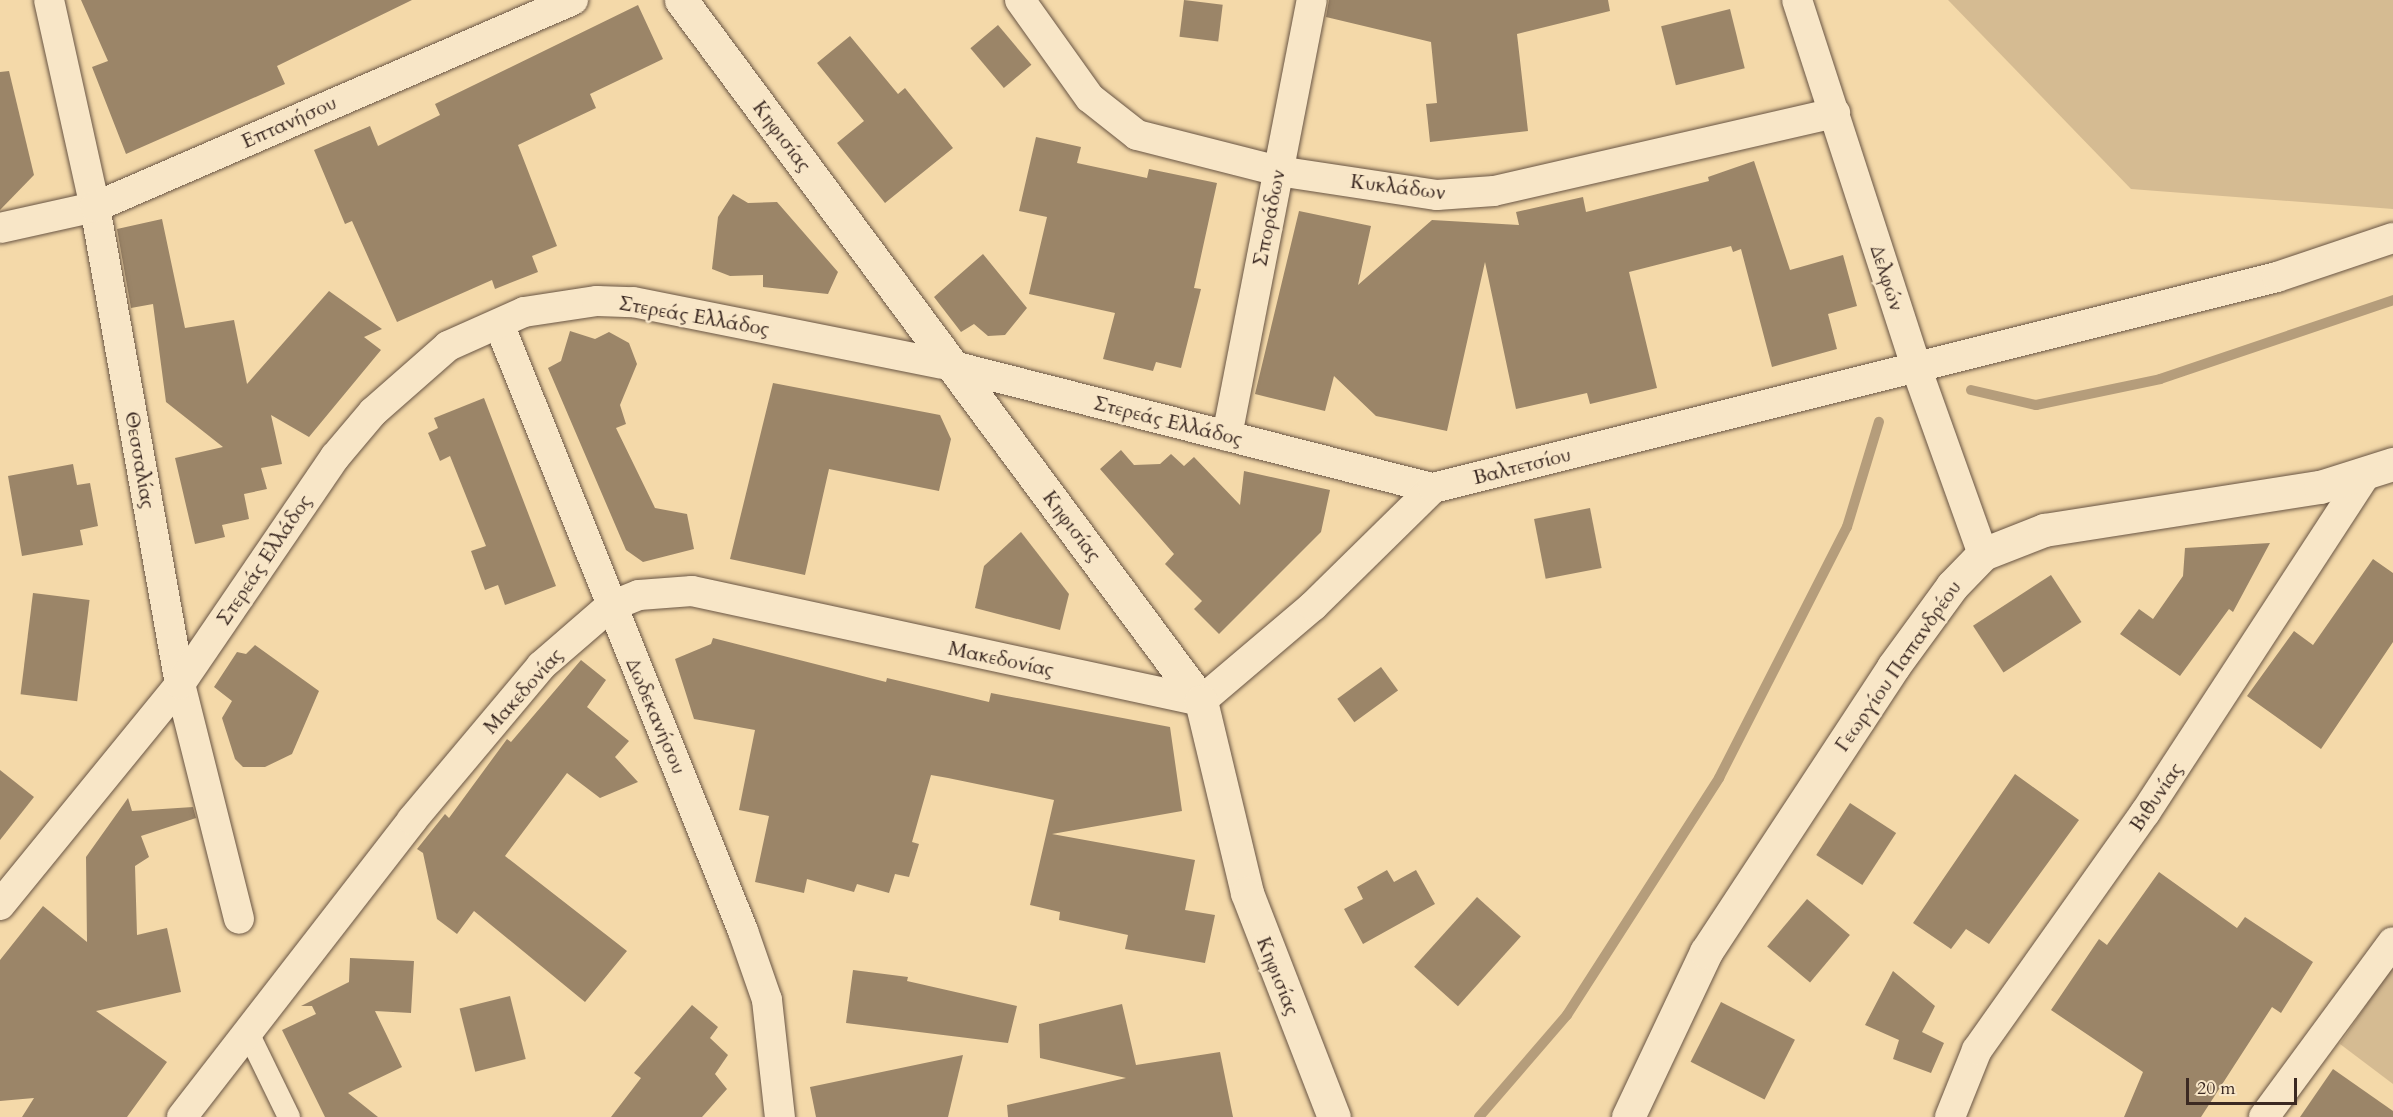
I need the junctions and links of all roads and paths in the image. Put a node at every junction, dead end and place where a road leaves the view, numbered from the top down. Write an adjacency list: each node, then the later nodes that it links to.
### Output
1 (49, 0): 9 (street, Θεσσαλίας)
2 (573, 0): 9 (street, Επτανήσου)
3 (681, 0): 13 (street, Κηφισίας)
4 (1020, 0): 8 (street, Κυκλάδων)
5 (1312, 0): 8 (street, Σποράδων)
6 (1797, 0): 7 (street, Δελφών)
7 (1835, 113): 8 (street, Κυκλάδων); 14 (street, Δελφών)
8 (1278, 171): 15 (street, Σποράδων)
9 (95, 207): 10 (street, Επτανήσου); 20 (street, Θεσσαλίας)
10 (0, 228)
11 (2393, 238): 14 (street, Βαλτετσίου)
12 (498, 324): 13 (street, Στερεάς Ελλάδος); 19 (street, Δωδεκανήσου); 20 (street, Στερεάς Ελλάδος)
13 (953, 366): 15 (street, Στερεάς Ελλάδος); 21 (street, Κηφισίας)
14 (1917, 370): 17 (street, Βαλτετσίου); 18 (street, Δελφών)
15 (1227, 436): 17 (street, Στερεάς Ελλάδος)
16 (2379, 470): 18 (street, Γεωργίου Παπανδρέου); 31 (street, Βιθυνίας)
17 (1433, 488): 21 (street)
18 (1983, 554): 30 (street, Γεωργίου Παπανδρέου)
19 (609, 607): 21 (street, Μακεδονίας); 25 (street, Μακεδονίας); 28 (street, Δωδεκανήσου)
20 (180, 684): 22 (street, Στερεάς Ελλάδος); 23 (street, Θεσσαλίας)
21 (1202, 701): 29 (street, Κηφισίας)
22 (0, 905)
23 (239, 919)
24 (2393, 942): 32 (street)
25 (249, 1035): 26 (street, Μακεδονίας); 27 (street)
26 (182, 1117)
27 (289, 1117)
28 (780, 1117)
29 (1334, 1117)
30 (1628, 1117)
31 (1950, 1117)
32 (2264, 1117)

